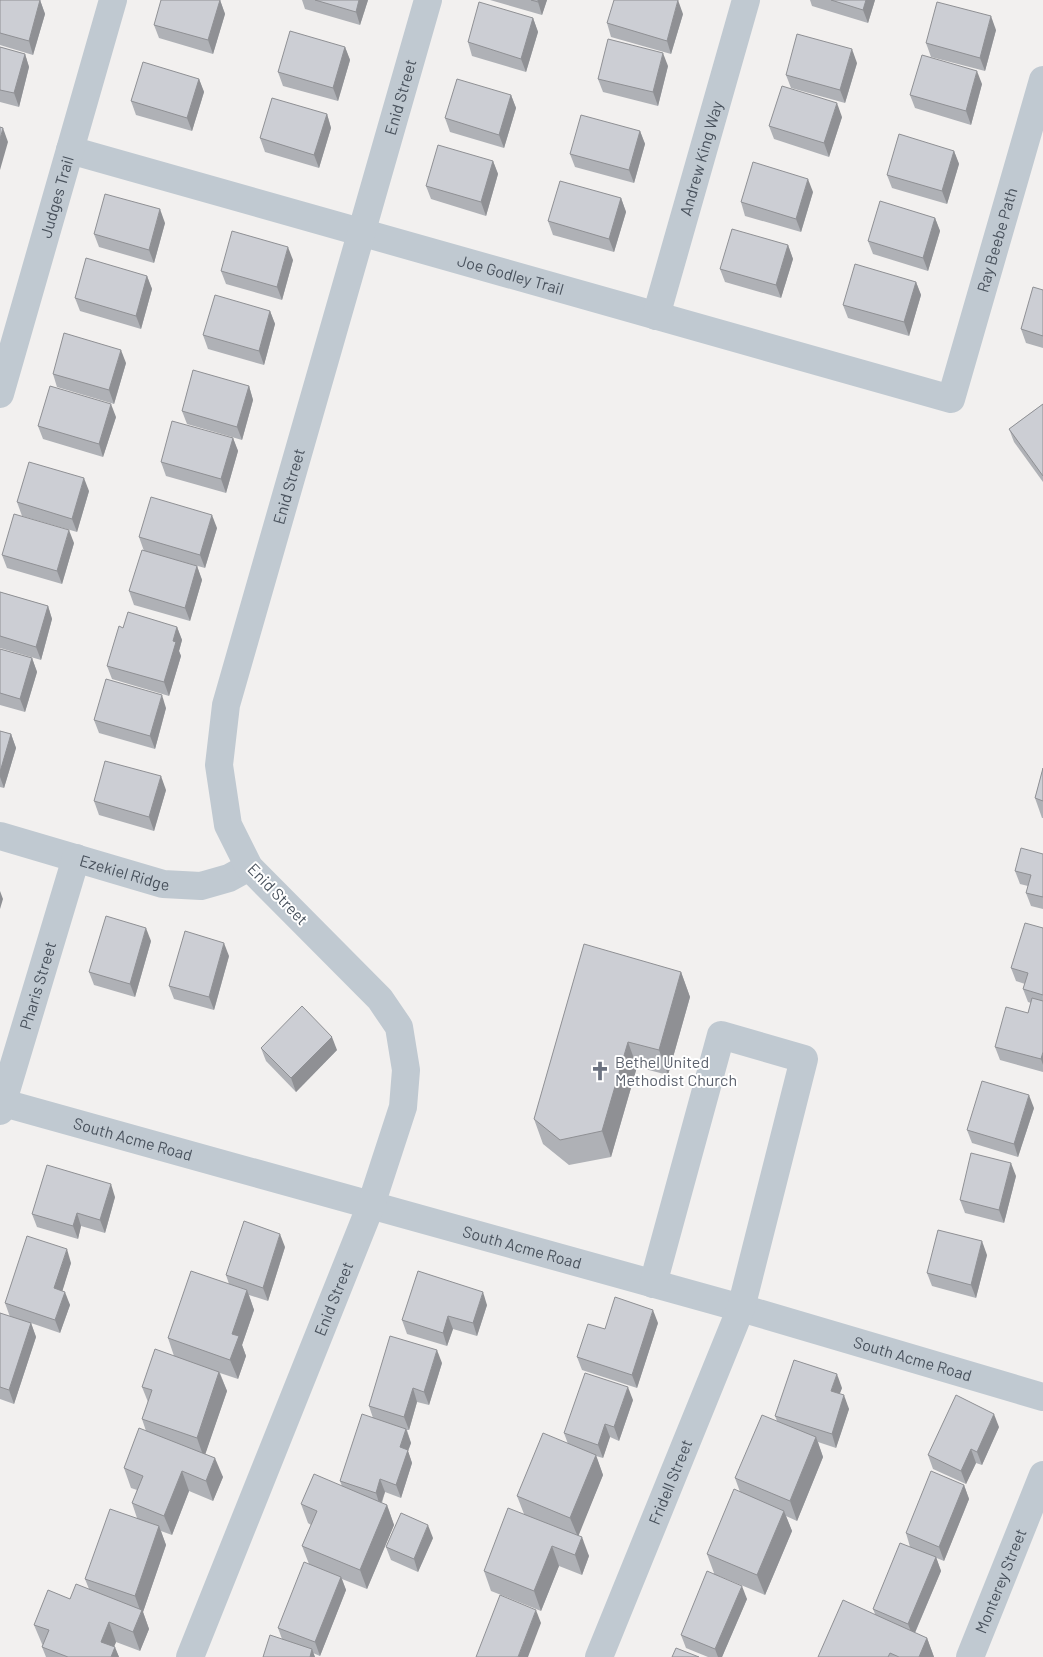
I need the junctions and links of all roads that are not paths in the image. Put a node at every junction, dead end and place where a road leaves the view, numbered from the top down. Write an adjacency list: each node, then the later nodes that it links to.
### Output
1 (113, 0): 5 (street, Judges Trail)
2 (428, 0): 6 (street, Enid Street)
3 (746, 0): 7 (street, Andrew King Way)
4 (1043, 80): 9 (street, Ray Beebe Path)
5 (70, 150): 6 (street, Joe Godley Trail); 8 (street, Judges Trail)
6 (361, 232): 7 (street, Joe Godley Trail); 12 (street, Enid Street)
7 (656, 316): 9 (street, Joe Godley Trail)
8 (0, 394)
9 (951, 399)
10 (0, 836): 11 (street, Ezekiel Ridge)
11 (76, 858): 12 (street, Ezekiel Ridge); 13 (street, Pharis Street)
12 (249, 867): 14 (street, Enid Street)
13 (1, 1105): 14 (street, South Acme Road)
14 (371, 1205): 15 (street, South Acme Road); 19 (street, Enid Street)
15 (653, 1284): 16 (street, South Acme Road); 16 (street, Fridell Street)
16 (742, 1308): 17 (street, South Acme Road); 20 (street, Fridell Street)
17 (1043, 1397)
18 (1043, 1475): 21 (street, Monterey Street)
19 (190, 1657)
20 (599, 1657)
21 (970, 1657)

